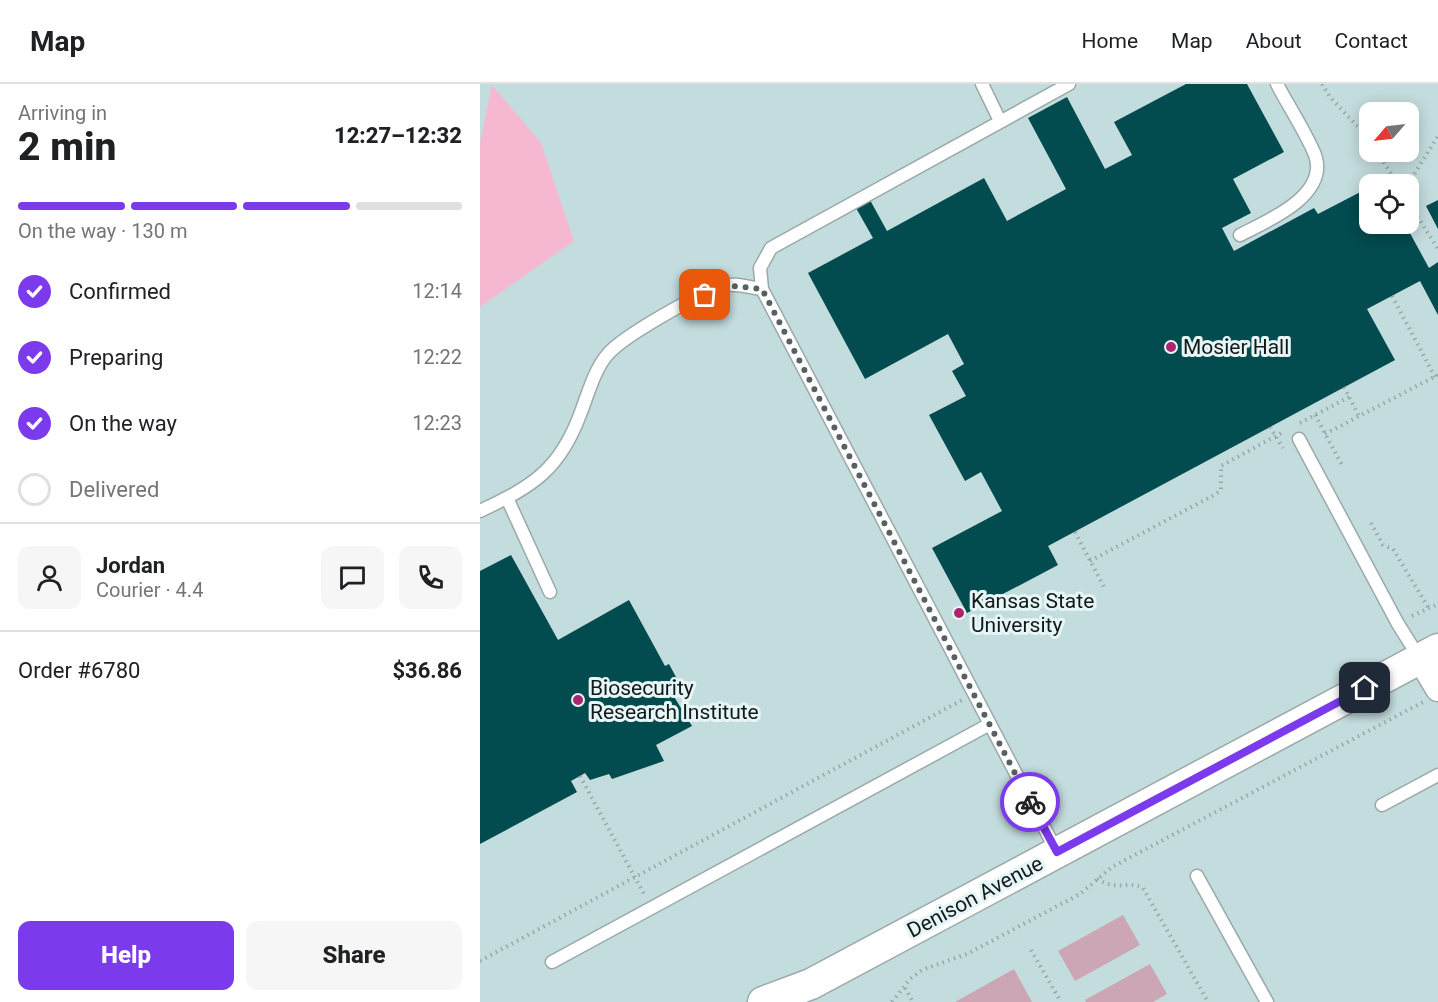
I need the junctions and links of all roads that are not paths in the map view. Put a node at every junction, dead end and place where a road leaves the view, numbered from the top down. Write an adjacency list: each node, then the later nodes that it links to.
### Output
1 (982, 84): 4 (lane)
2 (1069, 84): 4 (lane)
3 (1277, 84): 5 (lane)
4 (1000, 121): 6 (lane)
5 (1240, 235)
6 (762, 289): 8 (lane); 13 (lane)
7 (1299, 439): 11 (lane)
8 (507, 498): 9 (lane); 10 (lane)
9 (480, 511)
10 (550, 592)
11 (1429, 654): 12 (street); 16 (street, Denison Avenue)
12 (1434, 694)
13 (990, 724): 16 (lane); 18 (lane)
14 (1438, 776): 15 (lane)
15 (1382, 805)
16 (1057, 852): 19 (street, Denison Avenue)
17 (1197, 876): 21 (lane)
18 (552, 962)
19 (810, 993): 20 (street, Denison Avenue)
20 (763, 1002)
21 (1267, 1002)

